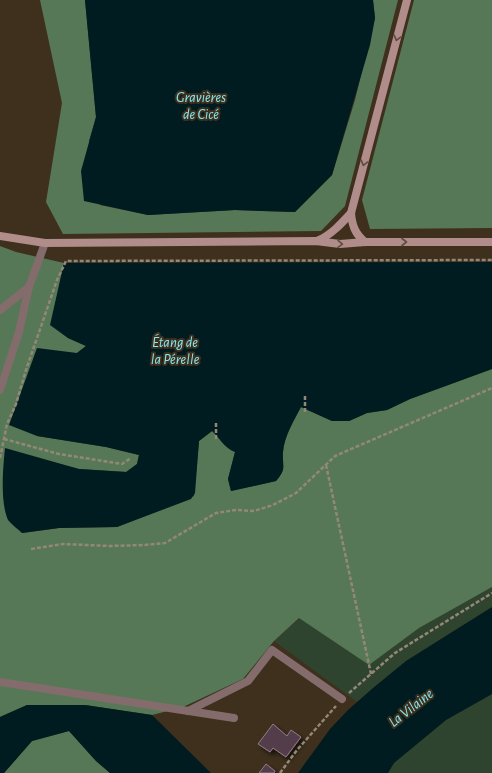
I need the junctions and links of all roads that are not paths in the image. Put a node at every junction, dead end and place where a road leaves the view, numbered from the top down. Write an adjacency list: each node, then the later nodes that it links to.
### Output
1 (407, 0): 2 (main road, one-way to 2)
2 (351, 213): 4 (main road); 5 (main road)
3 (0, 236): 7 (main road)
4 (316, 241): 5 (main road, one-way to 5); 7 (main road)
5 (365, 242): 6 (main road, one-way to 6)
6 (492, 242)
7 (45, 243): 8 (street)
8 (29, 287): 9 (street); 10 (street)
9 (0, 310)
10 (0, 390)
11 (0, 682): 13 (street)
12 (342, 699): 13 (street)
13 (188, 711): 14 (street)
14 (234, 718)

